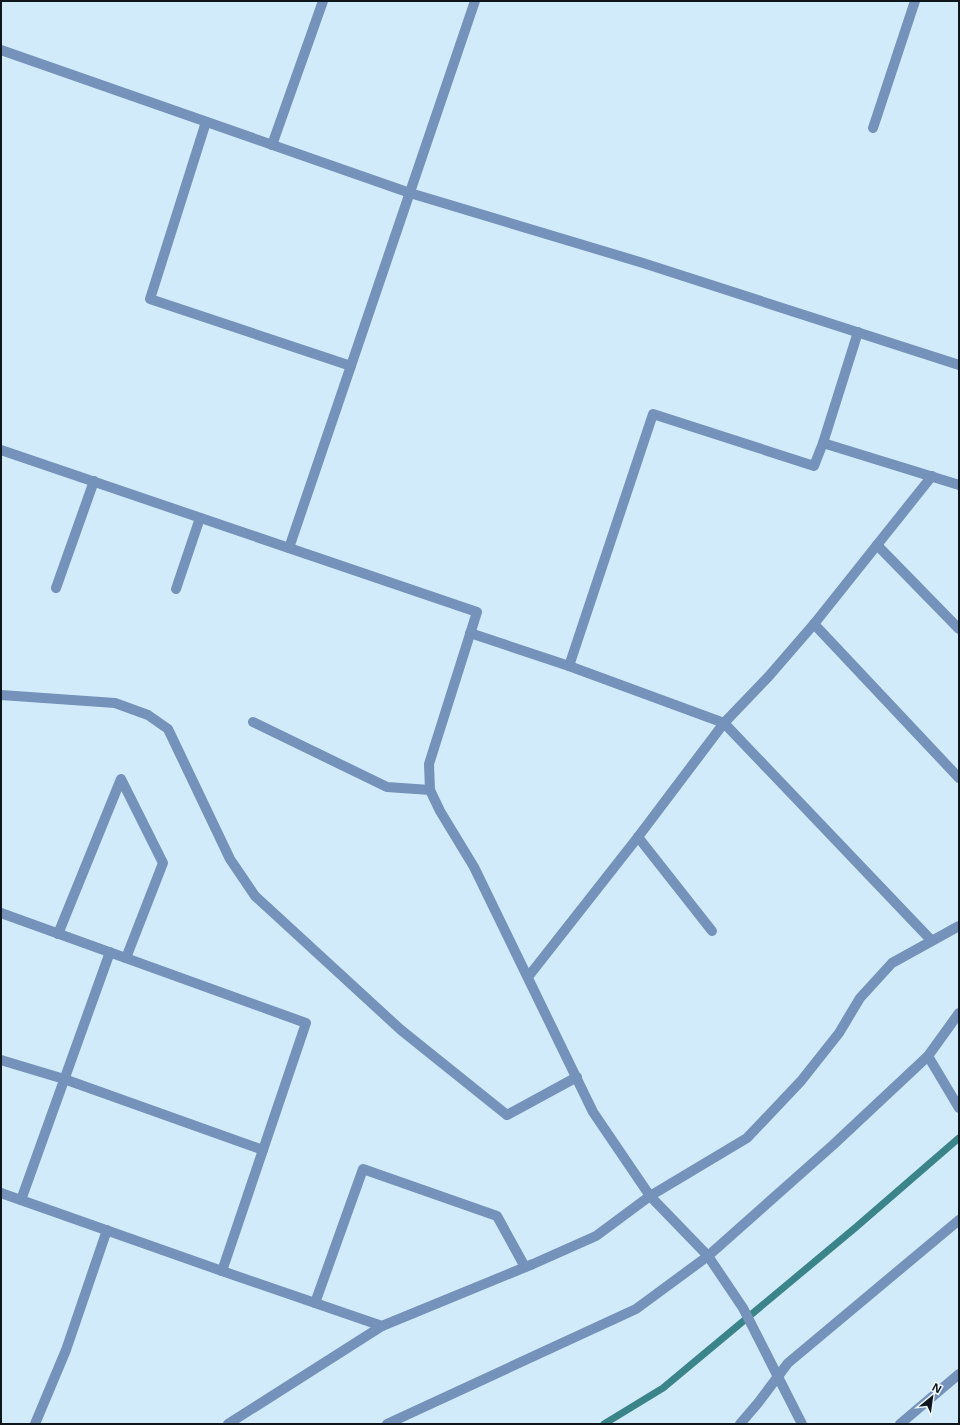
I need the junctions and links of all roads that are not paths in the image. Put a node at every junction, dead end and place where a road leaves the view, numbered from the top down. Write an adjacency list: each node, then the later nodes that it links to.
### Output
1 (323, 1): 7 (street)
2 (475, 1): 8 (street)
3 (915, 1): 6 (street)
4 (1, 50): 5 (street)
5 (206, 122): 7 (street); 11 (street)
6 (873, 128)
7 (272, 145): 8 (street)
8 (410, 192): 9 (street); 11 (street)
9 (858, 332): 10 (street); 12 (street)
10 (959, 365)
11 (351, 366): 19 (street)
12 (823, 443): 14 (street); 25 (street)
13 (1, 450): 15 (street)
14 (932, 476): 16 (street); 18 (street)
15 (94, 481): 17 (street); 20 (street)
16 (959, 485)
17 (200, 518): 19 (street); 21 (street)
18 (877, 545): 22 (street); 23 (street)
19 (289, 548): 24 (street)
20 (56, 588)
21 (176, 590)
22 (814, 624): 28 (street); 29 (street)
23 (959, 629)
24 (470, 633): 25 (street); 30 (street)
25 (569, 666): 28 (street)
26 (1, 695): 43 (street)
27 (253, 722): 30 (street)
28 (724, 723): 31 (street); 36 (street)
29 (959, 778)
30 (430, 790): 39 (street)
31 (638, 837): 34 (street); 39 (street)
32 (1, 913): 35 (street)
33 (959, 926): 36 (street)
34 (712, 931)
35 (58, 934): 37 (street); 38 (street)
36 (931, 940): 48 (street)
37 (110, 952): 38 (street); 44 (street)
38 (126, 958): 46 (street)
39 (528, 977): 43 (street)
40 (959, 1013): 41 (street)
41 (928, 1056): 45 (street); 52 (street)
42 (1, 1060): 44 (street)
43 (576, 1077): 48 (street)
44 (64, 1079): 46 (street); 49 (street)
45 (959, 1108)
46 (263, 1150): 54 (street)
47 (1, 1193): 49 (street)
48 (650, 1196): 52 (street); 53 (street)
49 (21, 1200): 51 (street)
50 (959, 1220): 58 (street)
51 (107, 1230): 54 (street); 59 (street)
52 (708, 1256): 58 (street); 61 (street)
53 (525, 1267): 55 (street); 56 (street)
54 (222, 1271): 55 (street)
55 (315, 1303): 56 (street)
56 (382, 1326): 60 (street)
57 (959, 1374): 64 (street)
58 (777, 1377): 62 (street); 63 (street)
59 (35, 1424)
60 (228, 1424)
61 (387, 1424)
62 (740, 1424)
63 (802, 1424)
64 (900, 1424)

